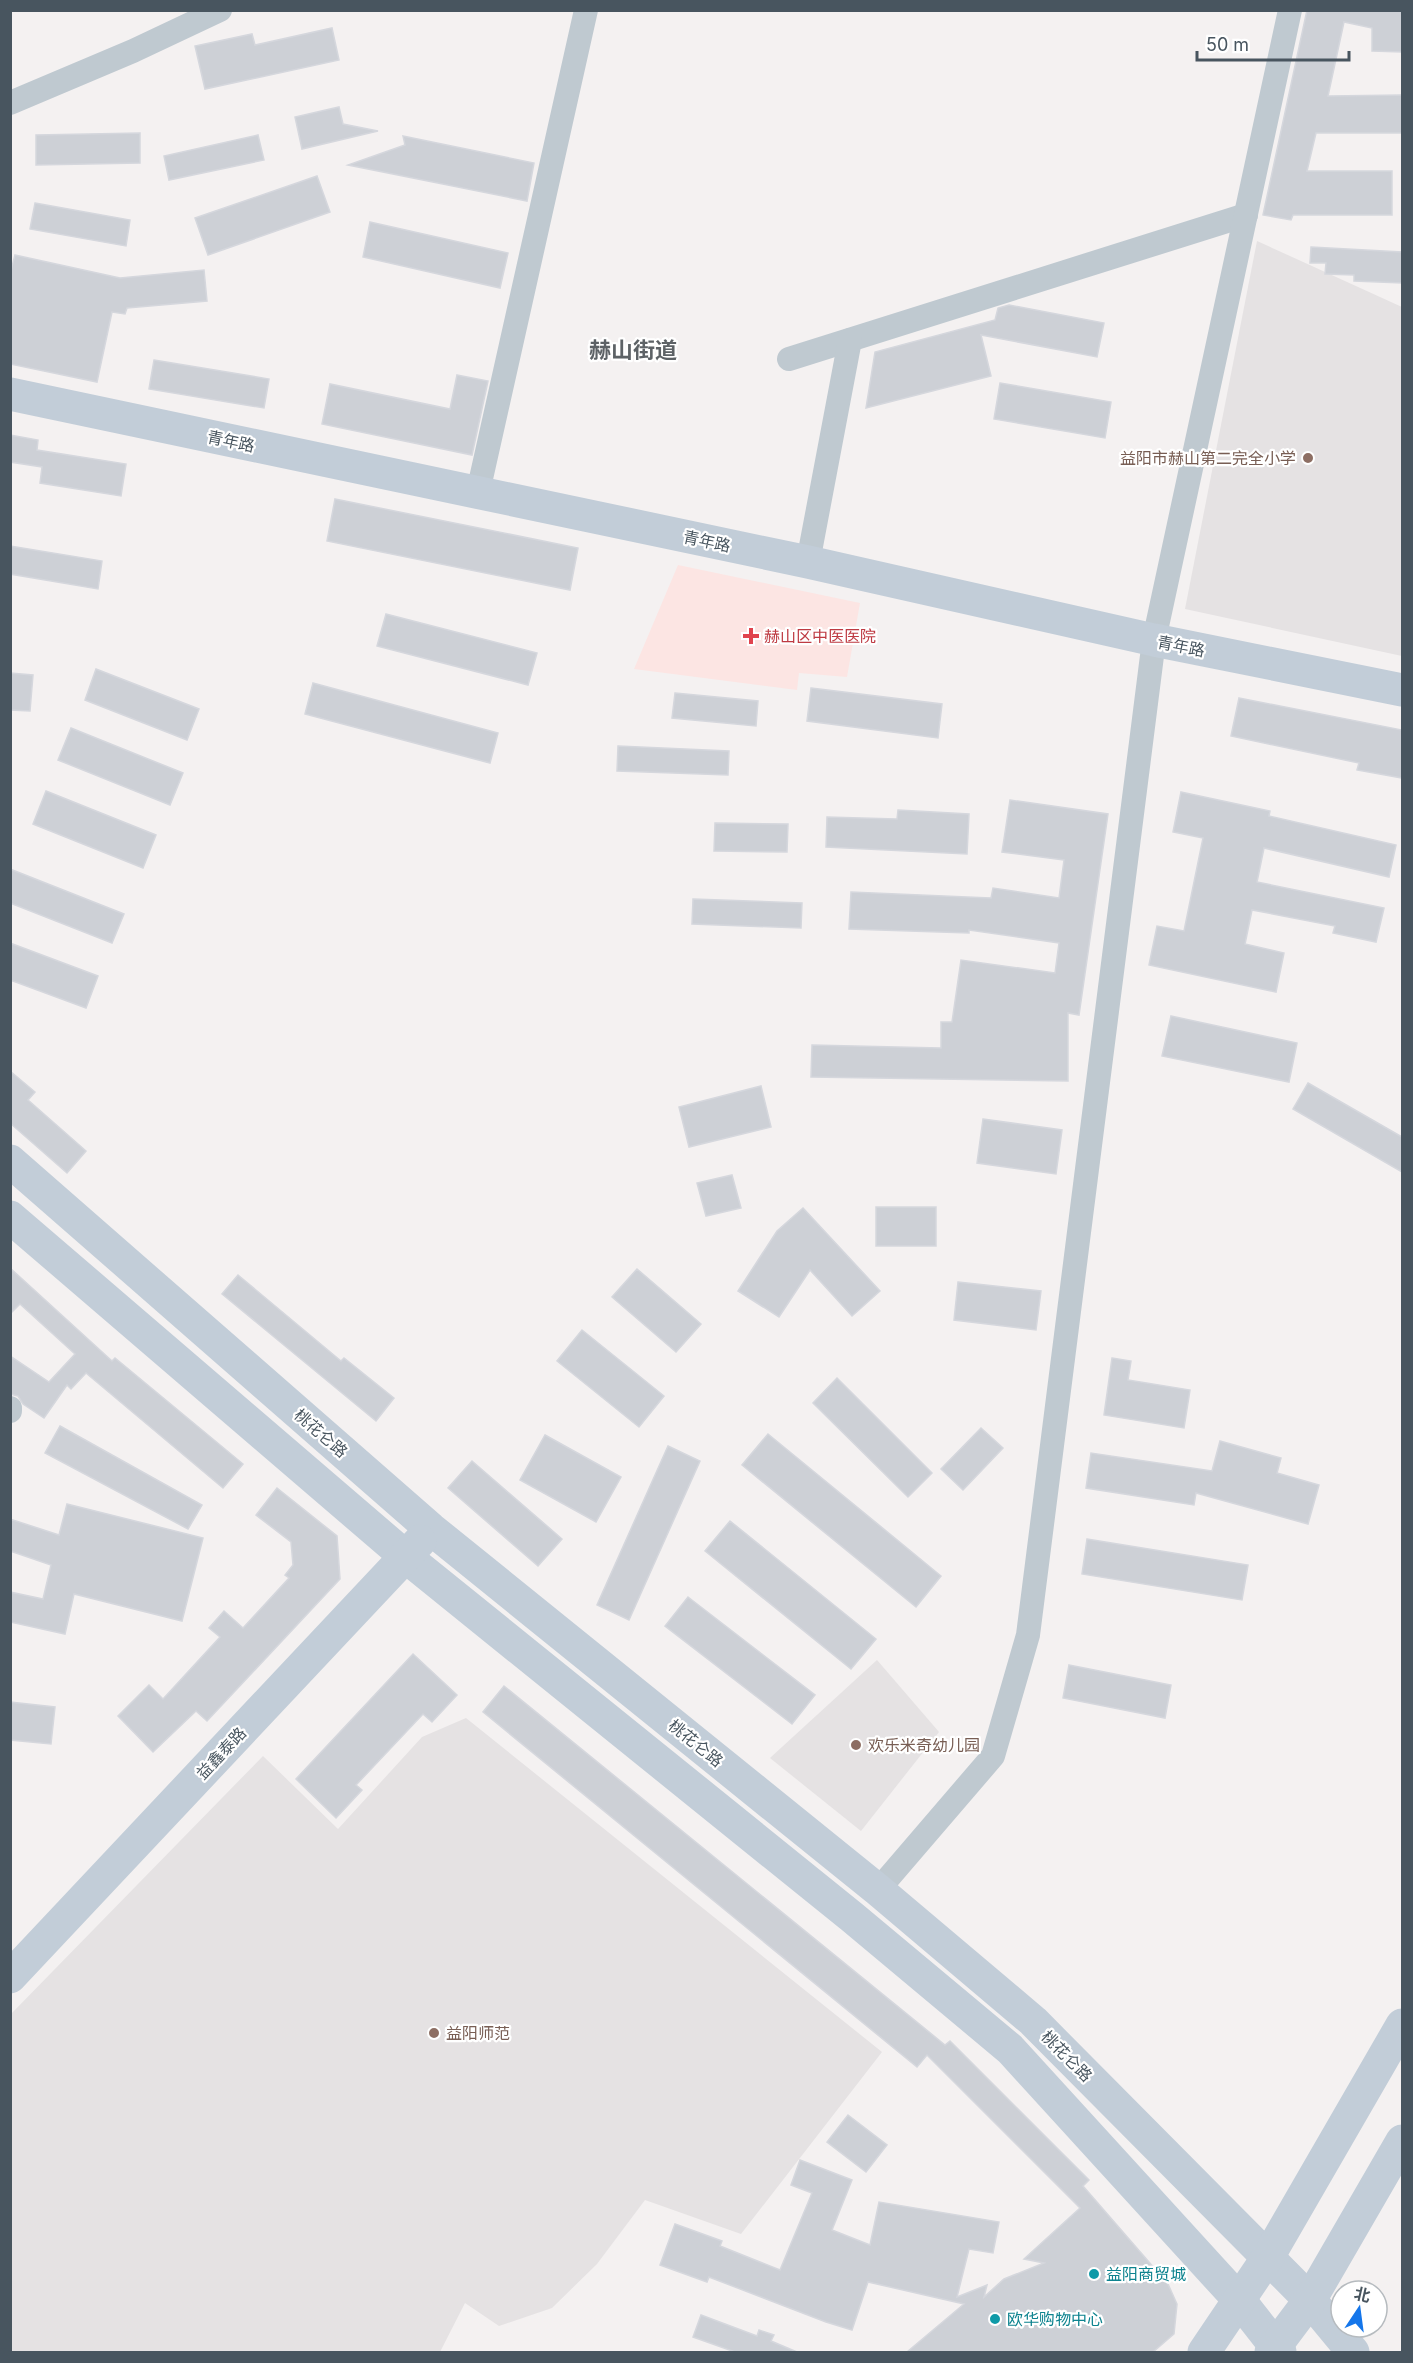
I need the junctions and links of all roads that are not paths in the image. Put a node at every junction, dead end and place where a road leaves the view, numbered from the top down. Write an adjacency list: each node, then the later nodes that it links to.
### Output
1 (220, 10): 4 (street)
2 (586, 10): 9 (street)
3 (1290, 10): 5 (street)
4 (10, 103)
5 (1246, 215): 6 (street); 11 (street)
6 (850, 340): 7 (street); 10 (street)
7 (789, 359)
8 (10, 394): 9 (main road, 青年路)
9 (478, 492): 10 (main road, 青年路)
10 (808, 562): 11 (main road, 青年路)
11 (1154, 640): 12 (main road, 青年路); 17 (street)
12 (1402, 690)
13 (10, 1161): 15 (main road, 桃花仑路)
14 (10, 1217): 16 (main road)
15 (431, 1529): 16 (main road, 益鑫泰路); 17 (main road, 桃花仑路)
16 (406, 1557): 18 (main road, 益鑫泰路); 22 (main road)
17 (878, 1890): 21 (main road, 桃花仑路)
18 (10, 1977)
19 (1402, 2025): 21 (main road)
20 (1402, 2141): 23 (main road)
21 (1268, 2257): 22 (main road); 23 (main road, 桃花仑路)
22 (1240, 2301): 24 (main road); 25 (main road)
23 (1310, 2301): 24 (main road); 26 (main road, 桃花仑路)
24 (1276, 2351)
25 (1204, 2352)
26 (1353, 2352)

